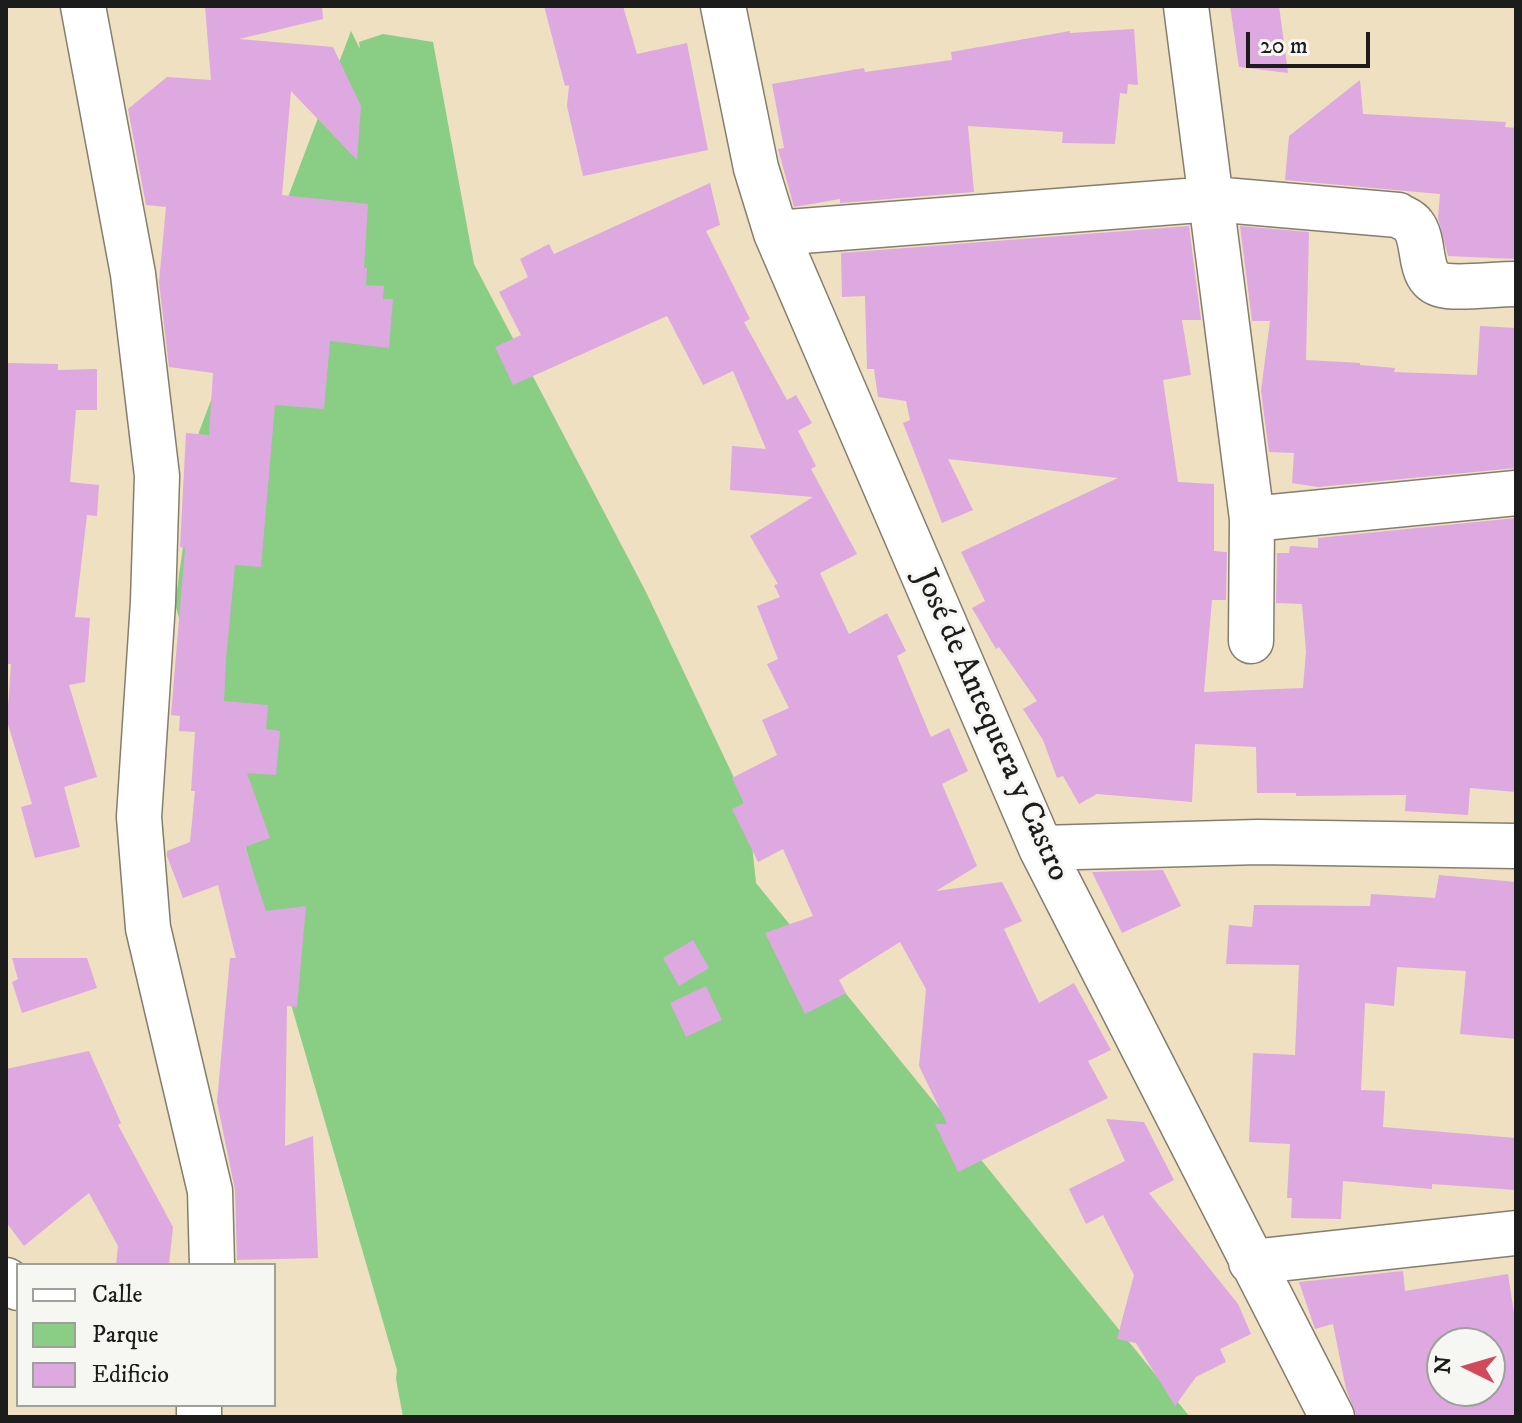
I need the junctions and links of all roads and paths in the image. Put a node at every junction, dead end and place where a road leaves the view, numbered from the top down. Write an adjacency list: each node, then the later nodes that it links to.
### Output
1 (83, 6): 14 (street)
2 (723, 6): 5 (street, José de Antequera y Castro)
3 (1186, 6): 4 (street)
4 (1212, 199): 5 (street); 6 (street); 8 (street)
5 (776, 233): 11 (street, José de Antequera y Castro)
6 (1516, 284)
7 (1516, 493): 8 (street)
8 (1252, 519): 9 (street)
9 (1251, 641)
10 (1516, 846): 11 (street)
11 (1041, 848): 13 (street, José de Antequera y Castro)
12 (1516, 1233): 13 (street)
13 (1251, 1262): 15 (street, José de Antequera y Castro)
14 (212, 1263)
15 (1332, 1417)

